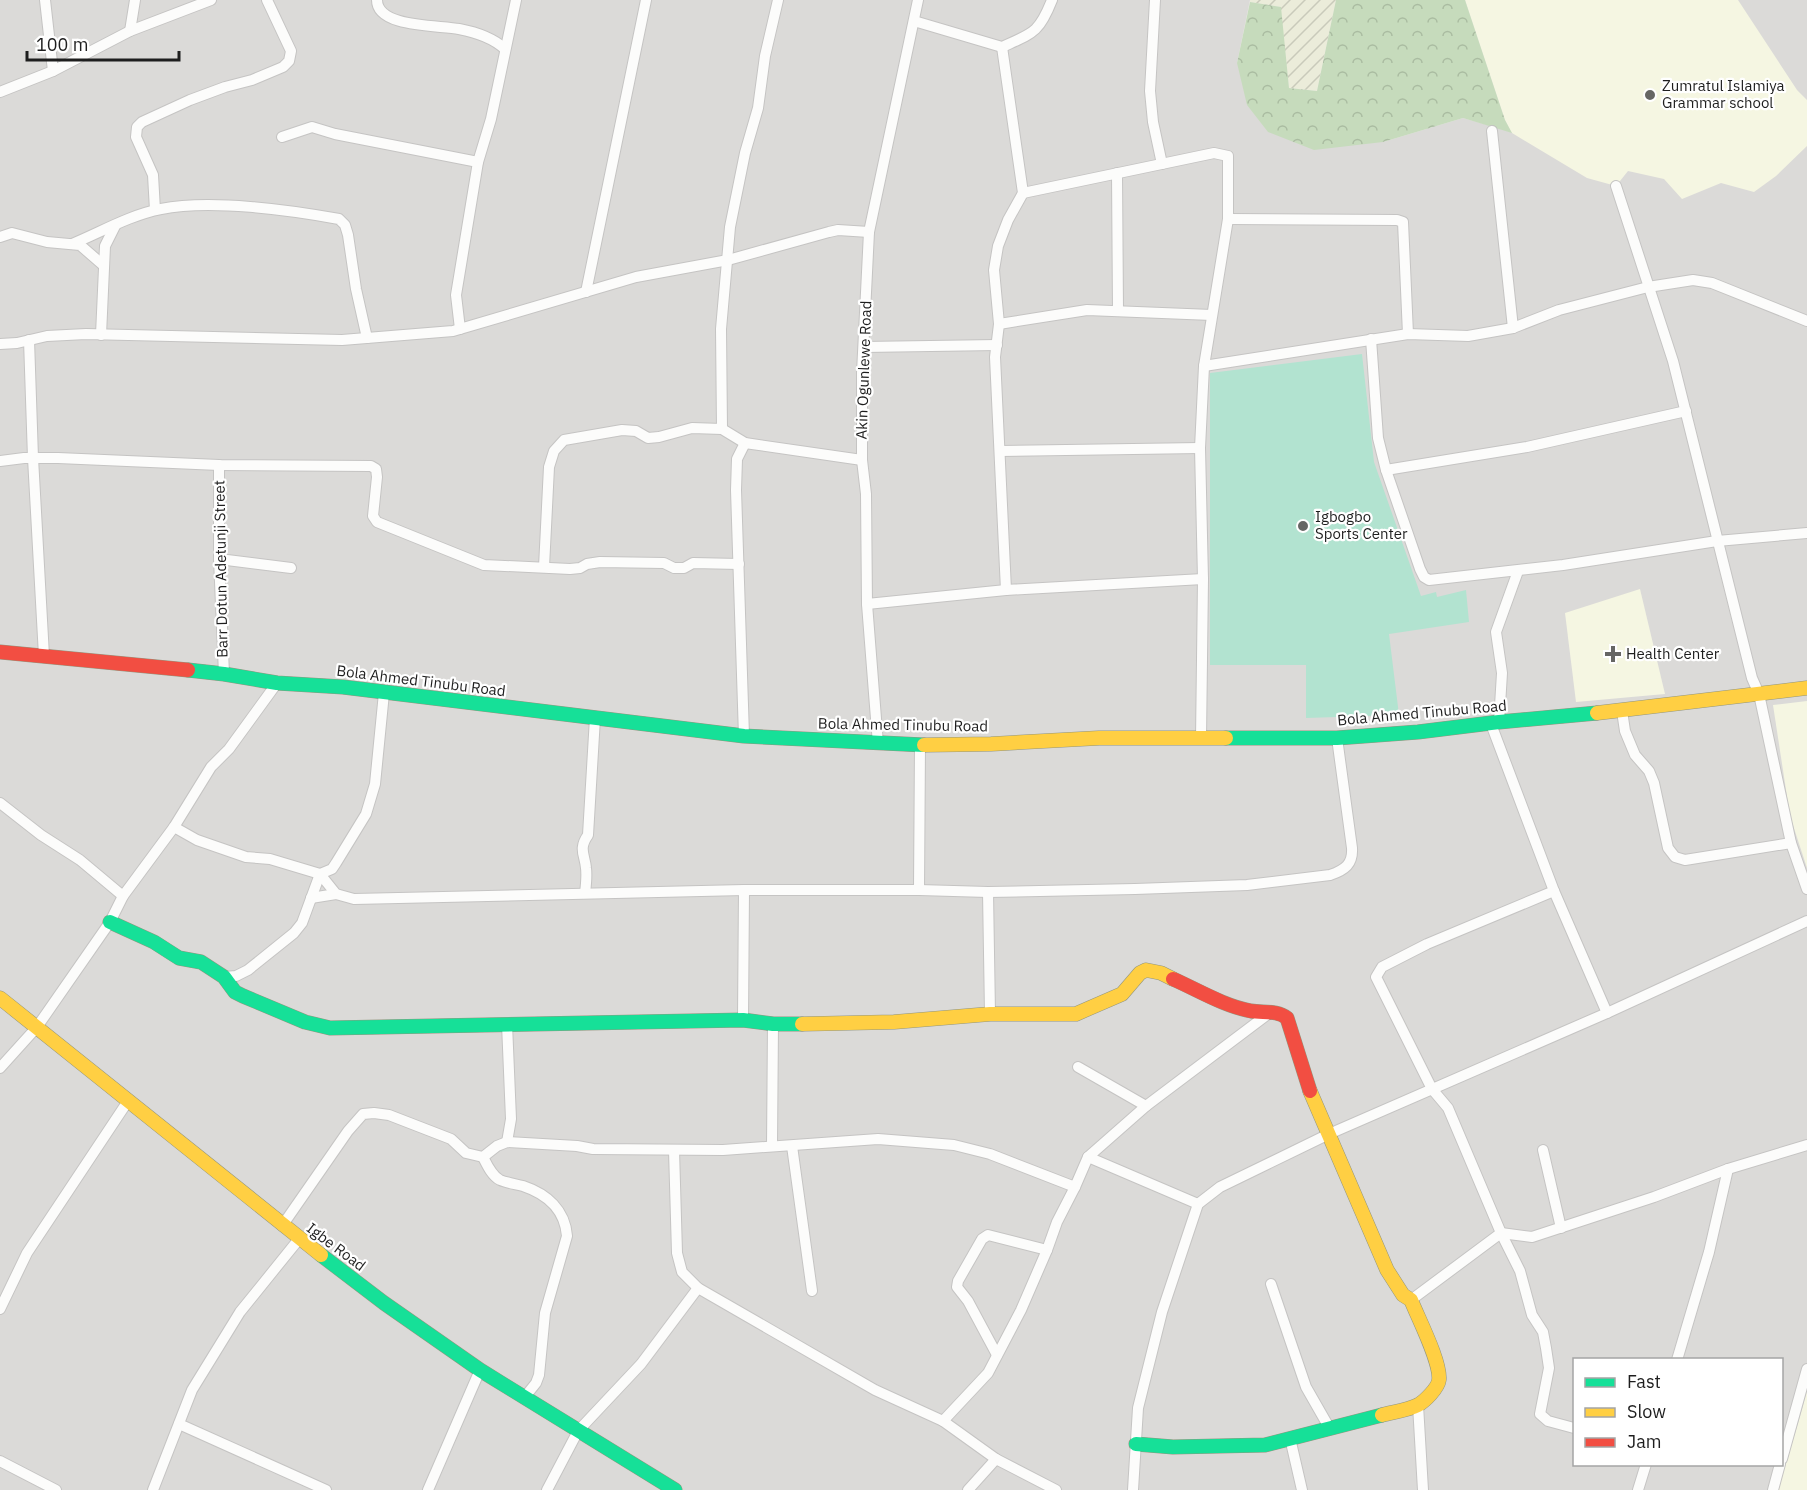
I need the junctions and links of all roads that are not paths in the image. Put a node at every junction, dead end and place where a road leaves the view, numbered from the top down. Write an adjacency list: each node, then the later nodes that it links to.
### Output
1 (45, 0): 16 (street)
2 (135, 0): 13 (street)
3 (211, 0): 13 (street)
4 (267, 0): 25 (street)
5 (377, 0): 14 (street)
6 (516, 0): 14 (street)
7 (646, 0): 34 (street)
8 (778, 0): 31 (street)
9 (918, 0): 12 (street, Akin Ogunlewe Road)
10 (1052, 0): 15 (street)
11 (1155, 0): 21 (street)
12 (914, 21): 15 (street); 28 (street, Akin Ogunlewe Road)
13 (130, 31): 16 (street)
14 (501, 45): 20 (street)
15 (1002, 47): 24 (street)
16 (53, 71): 17 (street)
17 (0, 92)
18 (1492, 131): 39 (street)
19 (282, 137): 20 (street)
20 (478, 162): 40 (street)
21 (1162, 164): 22 (street); 26 (street)
22 (1117, 173): 24 (street); 35 (street)
23 (1616, 186): 33 (street)
24 (1023, 193): 38 (street)
25 (155, 210): 27 (street); 43 (street)
26 (1228, 219): 36 (street); 42 (street)
27 (115, 226): 30 (street); 32 (street)
28 (869, 232): 31 (street); 48 (street, Akin Ogunlewe Road)
29 (0, 237): 30 (street)
30 (72, 244): 32 (street)
31 (728, 260): 34 (street); 51 (street)
32 (103, 265): 41 (street)
33 (1648, 287): 37 (street); 39 (street); 50 (street)
34 (586, 292): 40 (street)
35 (1119, 311): 36 (street); 38 (street)
36 (1212, 315): 49 (street)
37 (1807, 321)
38 (999, 324): 47 (street)
39 (1513, 328): 42 (street)
40 (460, 329): 43 (street)
41 (101, 334): 43 (street); 45 (street)
42 (1408, 334): 44 (street)
43 (367, 338)
44 (1371, 339): 49 (street); 59 (street)
45 (29, 340): 46 (street); 55 (street)
46 (0, 344)
47 (997, 345): 48 (street); 54 (street)
48 (864, 347): 56 (street, Akin Ogunlewe Road)
49 (1204, 366): 53 (street)
50 (1686, 411): 59 (street); 61 (street)
51 (722, 429): 52 (street); 64 (street)
52 (745, 443): 56 (street); 63 (street)
53 (1200, 448): 54 (street); 67 (street)
54 (1000, 451): 68 (street)
55 (33, 458): 57 (street); 58 (street); 71 (street)
56 (862, 460): 69 (street, Akin Ogunlewe Road)
57 (0, 461)
58 (219, 465): 62 (street, Barr Dotun Adetunji Street); 64 (street)
59 (1386, 470): 66 (street)
60 (1807, 533): 61 (street)
61 (1718, 541): 66 (street); 76 (street)
62 (219, 560): 65 (street); 72 (street, Barr Dotun Adetunji Street)
63 (739, 564): 64 (street); 80 (street)
64 (544, 567)
65 (291, 568)
66 (1518, 571): 79 (street)
67 (1203, 579): 68 (street); 82 (street)
68 (1006, 590): 69 (street)
69 (867, 604): 83 (street, Akin Ogunlewe Road)
70 (0, 652): 71 (street, Bola Ahmed Tinubu Road)
71 (44, 656): 72 (street, Bola Ahmed Tinubu Road)
72 (224, 674): 73 (street, Bola Ahmed Tinubu Road)
73 (277, 683): 75 (street, Bola Ahmed Tinubu Road); 86 (street)
74 (1807, 688): 76 (street, Bola Ahmed Tinubu Road)
75 (384, 693): 78 (street, Bola Ahmed Tinubu Road); 88 (street)
76 (1759, 694): 77 (street, Bola Ahmed Tinubu Road); 87 (street)
77 (1622, 711): 79 (street, Bola Ahmed Tinubu Road); 87 (street)
78 (595, 718): 80 (street, Bola Ahmed Tinubu Road); 95 (street)
79 (1495, 723): 81 (street, Bola Ahmed Tinubu Road); 92 (street)
80 (744, 736): 83 (street, Bola Ahmed Tinubu Road)
81 (1337, 738): 82 (street, Bola Ahmed Tinubu Road); 93 (street)
82 (1201, 739): 84 (street, Bola Ahmed Tinubu Road)
83 (878, 744): 84 (street, Bola Ahmed Tinubu Road)
84 (920, 745): 91 (street)
85 (0, 803): 96 (street)
86 (174, 827): 88 (street); 96 (street)
87 (1791, 843): 89 (street)
88 (320, 874): 94 (street); 97 (street)
89 (1807, 889)
90 (744, 890): 91 (street); 95 (street); 105 (street)
91 (919, 890): 93 (street)
92 (1554, 891): 103 (street); 111 (street)
93 (988, 892): 104 (street)
94 (336, 894): 95 (street); 97 (street)
95 (585, 894)
96 (123, 896): 99 (street)
97 (311, 898): 100 (street)
98 (1807, 921): 103 (street)
99 (110, 922): 100 (street); 108 (street)
100 (224, 976): 106 (street)
101 (0, 998): 108 (street, Igbe Road)
102 (1272, 1011): 104 (street); 113 (street); 114 (street)
103 (1607, 1013): 111 (street)
104 (990, 1014): 107 (street)
105 (742, 1020): 106 (street); 107 (street)
106 (507, 1024): 115 (street)
107 (773, 1024): 117 (street)
108 (37, 1027): 110 (street); 112 (street, Igbe Road)
109 (1078, 1067): 113 (street)
110 (0, 1068)
111 (1432, 1089): 114 (street); 128 (street)
112 (128, 1101): 126 (street, Igbe Road); 135 (street)
113 (1146, 1106): 122 (street)
114 (1329, 1134): 125 (street); 134 (street)
115 (507, 1142): 119 (street); 121 (street)
116 (1807, 1145): 123 (street)
117 (772, 1146): 118 (street); 119 (street)
118 (792, 1146): 124 (street); 133 (street)
119 (674, 1150): 132 (street)
120 (1543, 1150): 127 (street)
121 (483, 1157): 126 (street); 140 (street)
122 (1088, 1157): 124 (street); 125 (street)
123 (1728, 1169): 127 (street); 137 (street)
124 (1075, 1187): 130 (street)
125 (1198, 1204): 148 (street)
126 (282, 1226): 129 (street, Igbe Road)
127 (1561, 1228): 128 (street)
128 (1501, 1233): 134 (street); 144 (street)
129 (299, 1239): 139 (street, Igbe Road); 143 (street)
130 (1047, 1250): 136 (street); 136 (street)
131 (1271, 1284): 145 (street)
132 (698, 1288): 142 (street); 146 (street)
133 (812, 1291)
134 (1411, 1300): 141 (street)
135 (0, 1310)
136 (997, 1356): 142 (street)
137 (1677, 1358)
138 (1807, 1369): 149 (street)
139 (480, 1370): 140 (street, Igbe Road); 157 (street)
140 (524, 1398): 146 (street, Igbe Road)
141 (1418, 1405): 145 (street); 164 (street)
142 (943, 1421): 150 (street)
143 (179, 1424): 155 (street); 156 (street)
144 (1573, 1427)
145 (1330, 1429): 147 (street)
146 (578, 1431): 158 (street); 159 (street, Igbe Road)
147 (1290, 1438): 148 (street); 163 (street)
148 (1136, 1444): 162 (street)
149 (1783, 1455)
150 (996, 1459): 160 (street); 161 (street)
151 (0, 1461): 154 (street)
152 (1645, 1466): 165 (street)
153 (1779, 1466): 166 (street)
154 (56, 1490)
155 (153, 1490)
156 (326, 1490)
157 (428, 1490)
158 (547, 1490)
159 (675, 1490)
160 (968, 1490)
161 (1056, 1490)
162 (1133, 1490)
163 (1302, 1490)
164 (1423, 1490)
165 (1638, 1490)
166 (1773, 1490)

